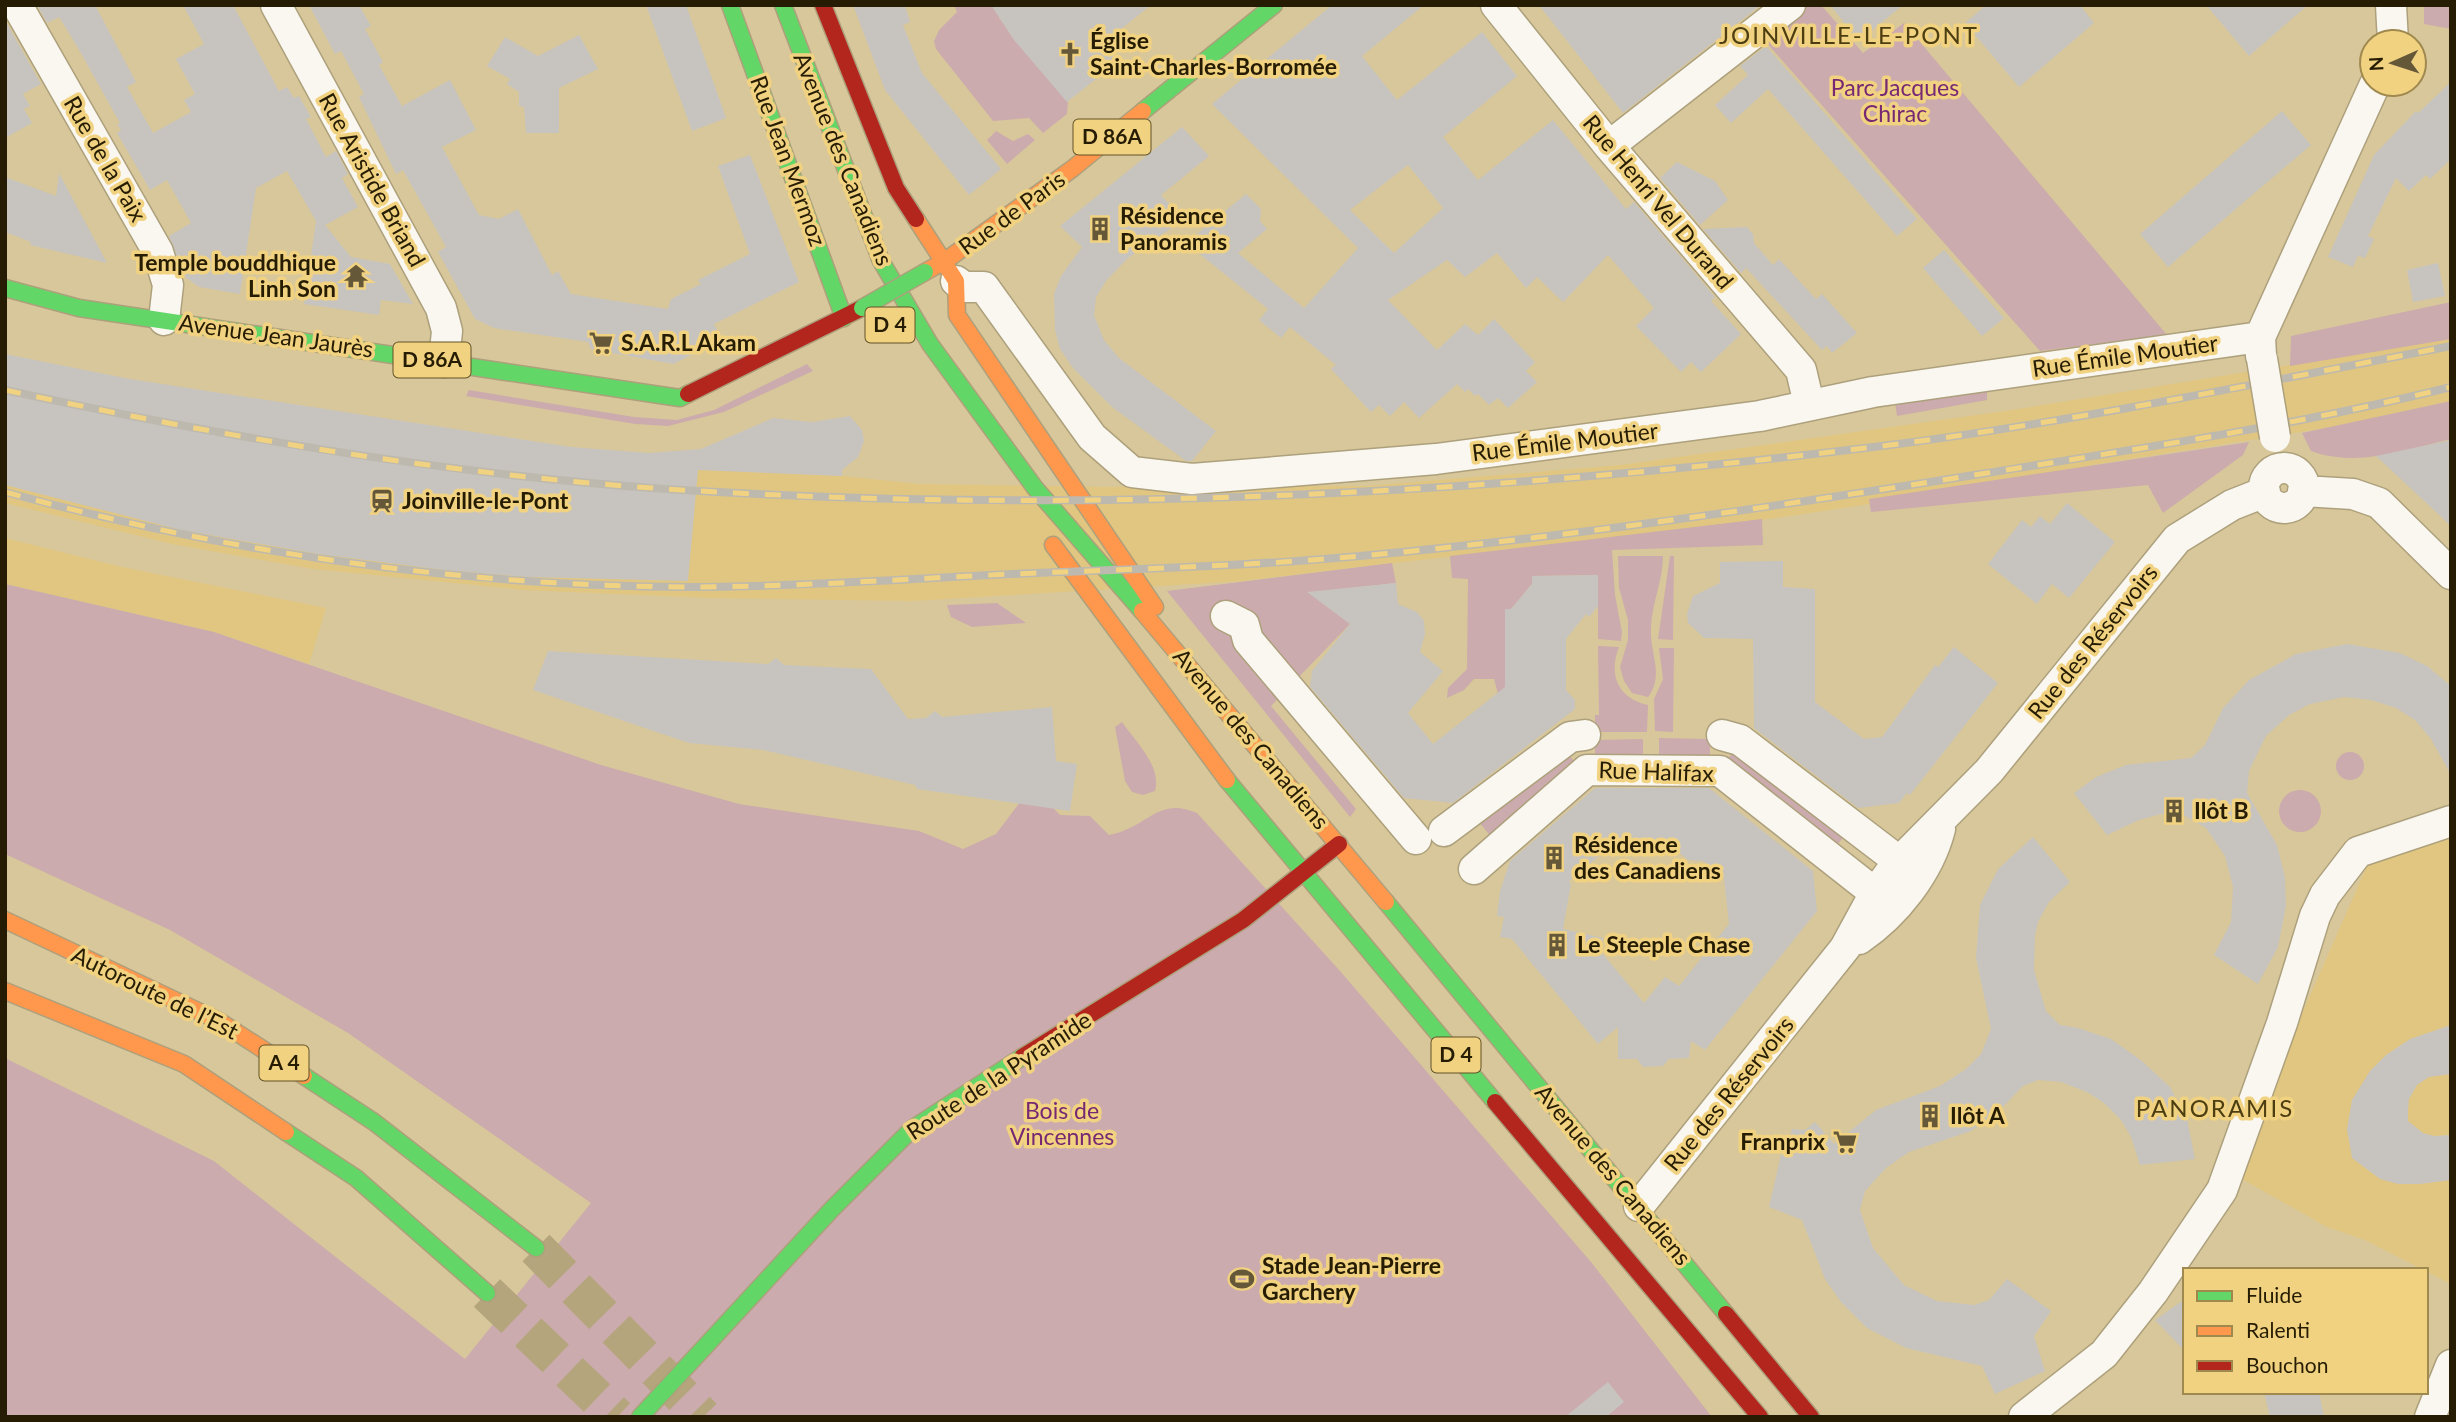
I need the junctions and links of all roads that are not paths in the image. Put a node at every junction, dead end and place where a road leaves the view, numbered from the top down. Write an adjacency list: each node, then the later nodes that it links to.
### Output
1 (17, 5): 18 (street, Rue de la Paix)
2 (276, 5): 20 (street, Rue Aristide Briand)
3 (730, 5): 17 (main road, Rue Jean Mermoz)
4 (783, 5): 26 (main road, Avenue des Canadiens / D 4)
5 (823, 5): 13 (main road)
6 (1274, 5): 13 (main road, Rue de Paris / D 86A)
7 (1496, 5): 21 (street, Rue Henri Vel Durand)
8 (1790, 5): 12 (street)
9 (2391, 5): 10 (street)
10 (2392, 28)
11 (2369, 98): 19 (street)
12 (1605, 150)
13 (951, 271): 17 (main road, Avenue Jean Jaurès / D 86A, bridge); 21 (street, Rue Émile Moutier); 26 (main road)
14 (867, 283): 16 (main road, Avenue des Canadiens / D 4)
15 (5, 288): 18 (main road, Avenue Jean Jaurès / D 86A)
16 (886, 316)
17 (844, 318): 20 (main road, Avenue Jean Jaurès / D 86A)
18 (164, 320): 20 (main road, Avenue Jean Jaurès / D 86A)
19 (2261, 348): 21 (street, Rue Émile Moutier); 22 (street, bridge)
20 (444, 362)
21 (1810, 404)
22 (2272, 481): 24 (street); 29 (street, Rue des Réservoirs)
23 (1046, 537): 34 (main road, Avenue des Canadiens / D 4)
24 (2451, 574)
25 (1226, 617): 27 (street, Rue Halifax)
26 (1208, 685): 31 (main road, Avenue des Canadiens / D 4)
27 (1585, 735)
28 (1722, 735): 32 (street, Rue Halifax)
29 (1942, 818): 32 (street, Rue des Réservoirs); 37 (street, Rue des Réservoirs)
30 (2451, 821): 46 (street)
31 (1339, 844): 34 (main road, Route de la Pyramide); 39 (main road, Avenue des Canadiens / D 4)
32 (1900, 862): 35 (street, Rue des Réservoirs)
33 (1474, 869): 35 (street, Rue Halifax)
34 (1303, 874): 43 (main road, Route de la Pyramide); 44 (main road, Avenue des Canadiens / D 4)
35 (1875, 893): 37 (street, Rue des Réservoirs)
36 (5, 920): 40 (main road, Autoroute de l’Est / A 4)
37 (1845, 948): 39 (street, Rue des Réservoirs)
38 (5, 991): 41 (main road, A 4)
39 (1639, 1206): 45 (main road, Avenue des Canadiens / D 4)
40 (536, 1248)
41 (487, 1293)
42 (2451, 1365): 47 (street)
43 (640, 1417)
44 (1759, 1417)
45 (1811, 1417)
46 (2024, 1417)
47 (2430, 1417)

